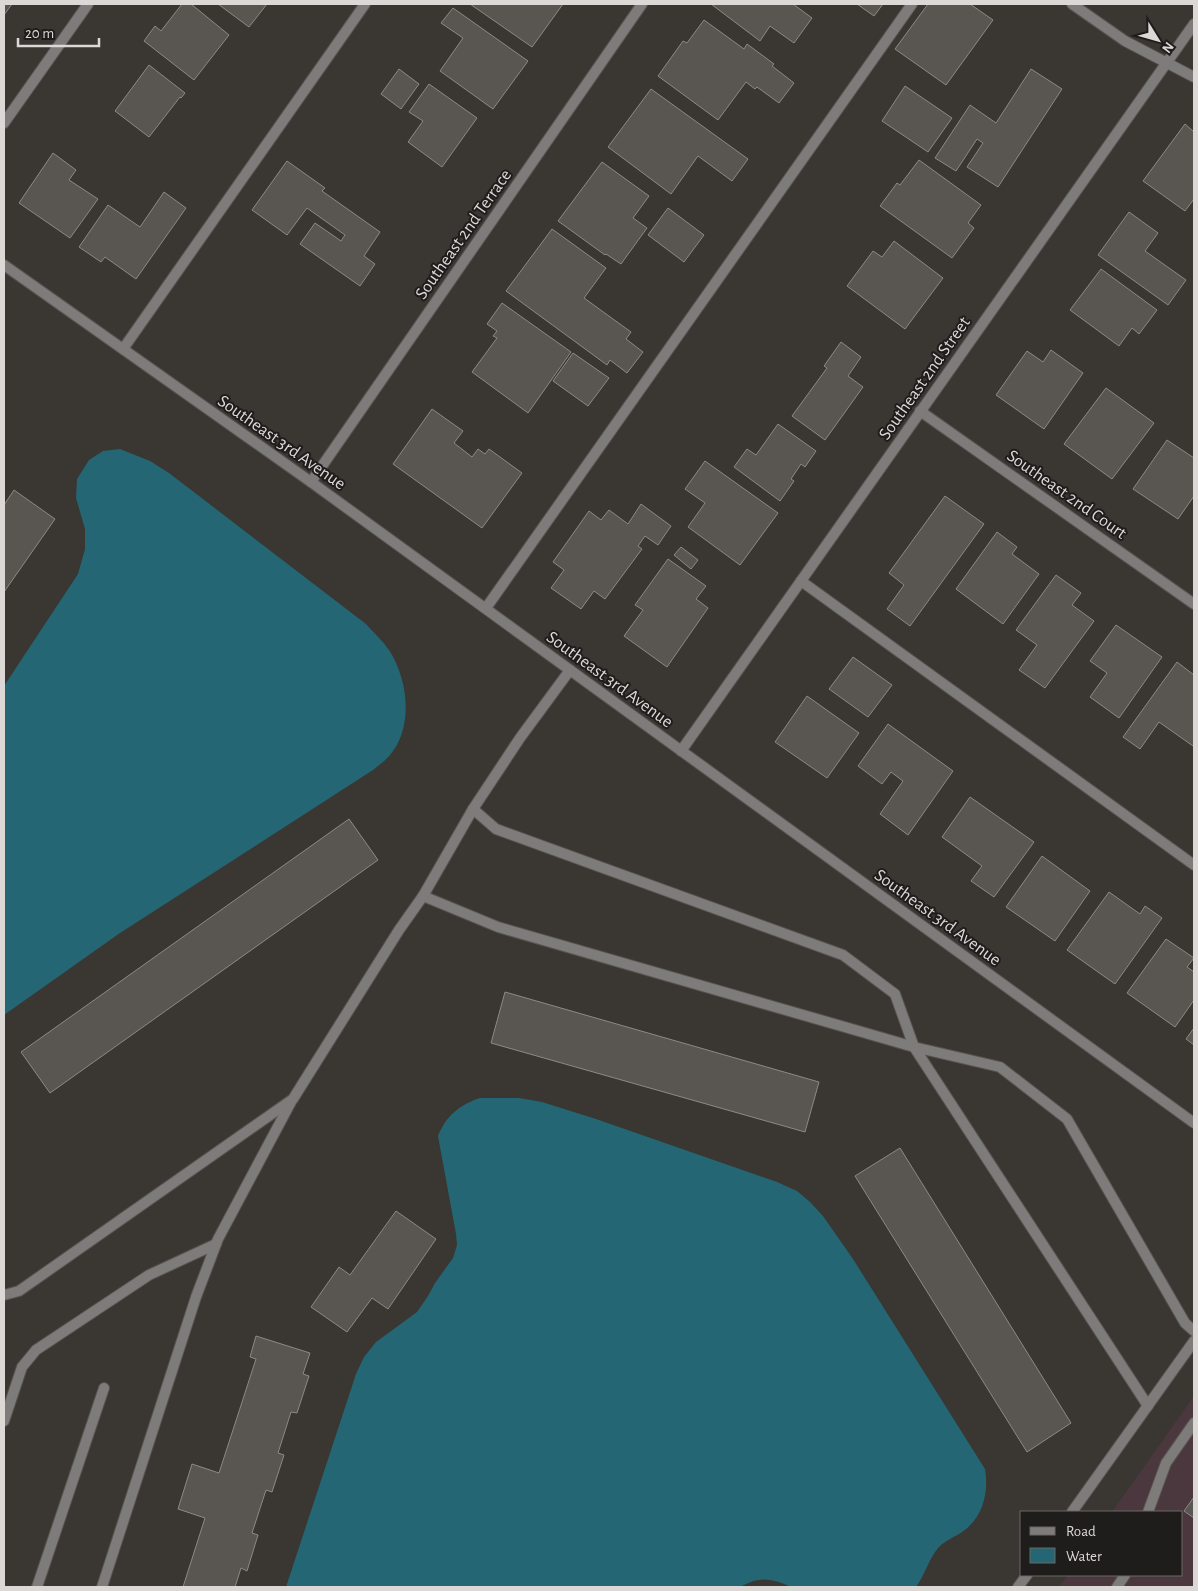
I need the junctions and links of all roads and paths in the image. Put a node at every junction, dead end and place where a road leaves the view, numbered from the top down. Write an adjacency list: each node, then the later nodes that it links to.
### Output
1 (88, 4): 9 (street)
2 (365, 4): 11 (street)
3 (642, 4): 13 (street, Southeast 2nd Terrace)
4 (912, 4): 16 (street)
5 (1072, 4): 7 (street)
6 (1194, 24): 7 (street, Southeast 2nd Street)
7 (1167, 63): 8 (street); 12 (street, Southeast 2nd Street)
8 (1194, 77)
9 (4, 123)
10 (4, 265): 11 (street, Southeast 3rd Avenue)
11 (123, 349): 13 (street, Southeast 3rd Avenue)
12 (920, 411): 14 (street, Southeast 2nd Street); 15 (street, Southeast 2nd Court)
13 (311, 482): 16 (street, Southeast 3rd Avenue)
14 (801, 581): 18 (street, Southeast 2nd Street); 20 (street)
15 (1194, 604)
16 (486, 608): 17 (street, Southeast 3rd Avenue)
17 (570, 670): 18 (street, Southeast 3rd Avenue); 19 (street)
18 (681, 751): 24 (street, Southeast 3rd Avenue)
19 (473, 809): 21 (street); 22 (street)
20 (1194, 866)
21 (423, 896): 22 (street); 23 (street)
22 (914, 1047): 27 (street); 30 (street)
23 (293, 1099): 25 (street); 26 (street)
24 (1194, 1123)
25 (216, 1244): 31 (street); 38 (street)
26 (4, 1295)
27 (1194, 1331)
28 (1194, 1341): 30 (street)
29 (104, 1388): 37 (street)
30 (1148, 1406): 33 (street)
31 (4, 1421)
32 (1194, 1423): 34 (street)
33 (1073, 1511)
34 (1148, 1511)
35 (1026, 1576): 39 (street)
36 (1123, 1576): 40 (street)
37 (37, 1587)
38 (102, 1587)
39 (1018, 1587)
40 (1117, 1587)

